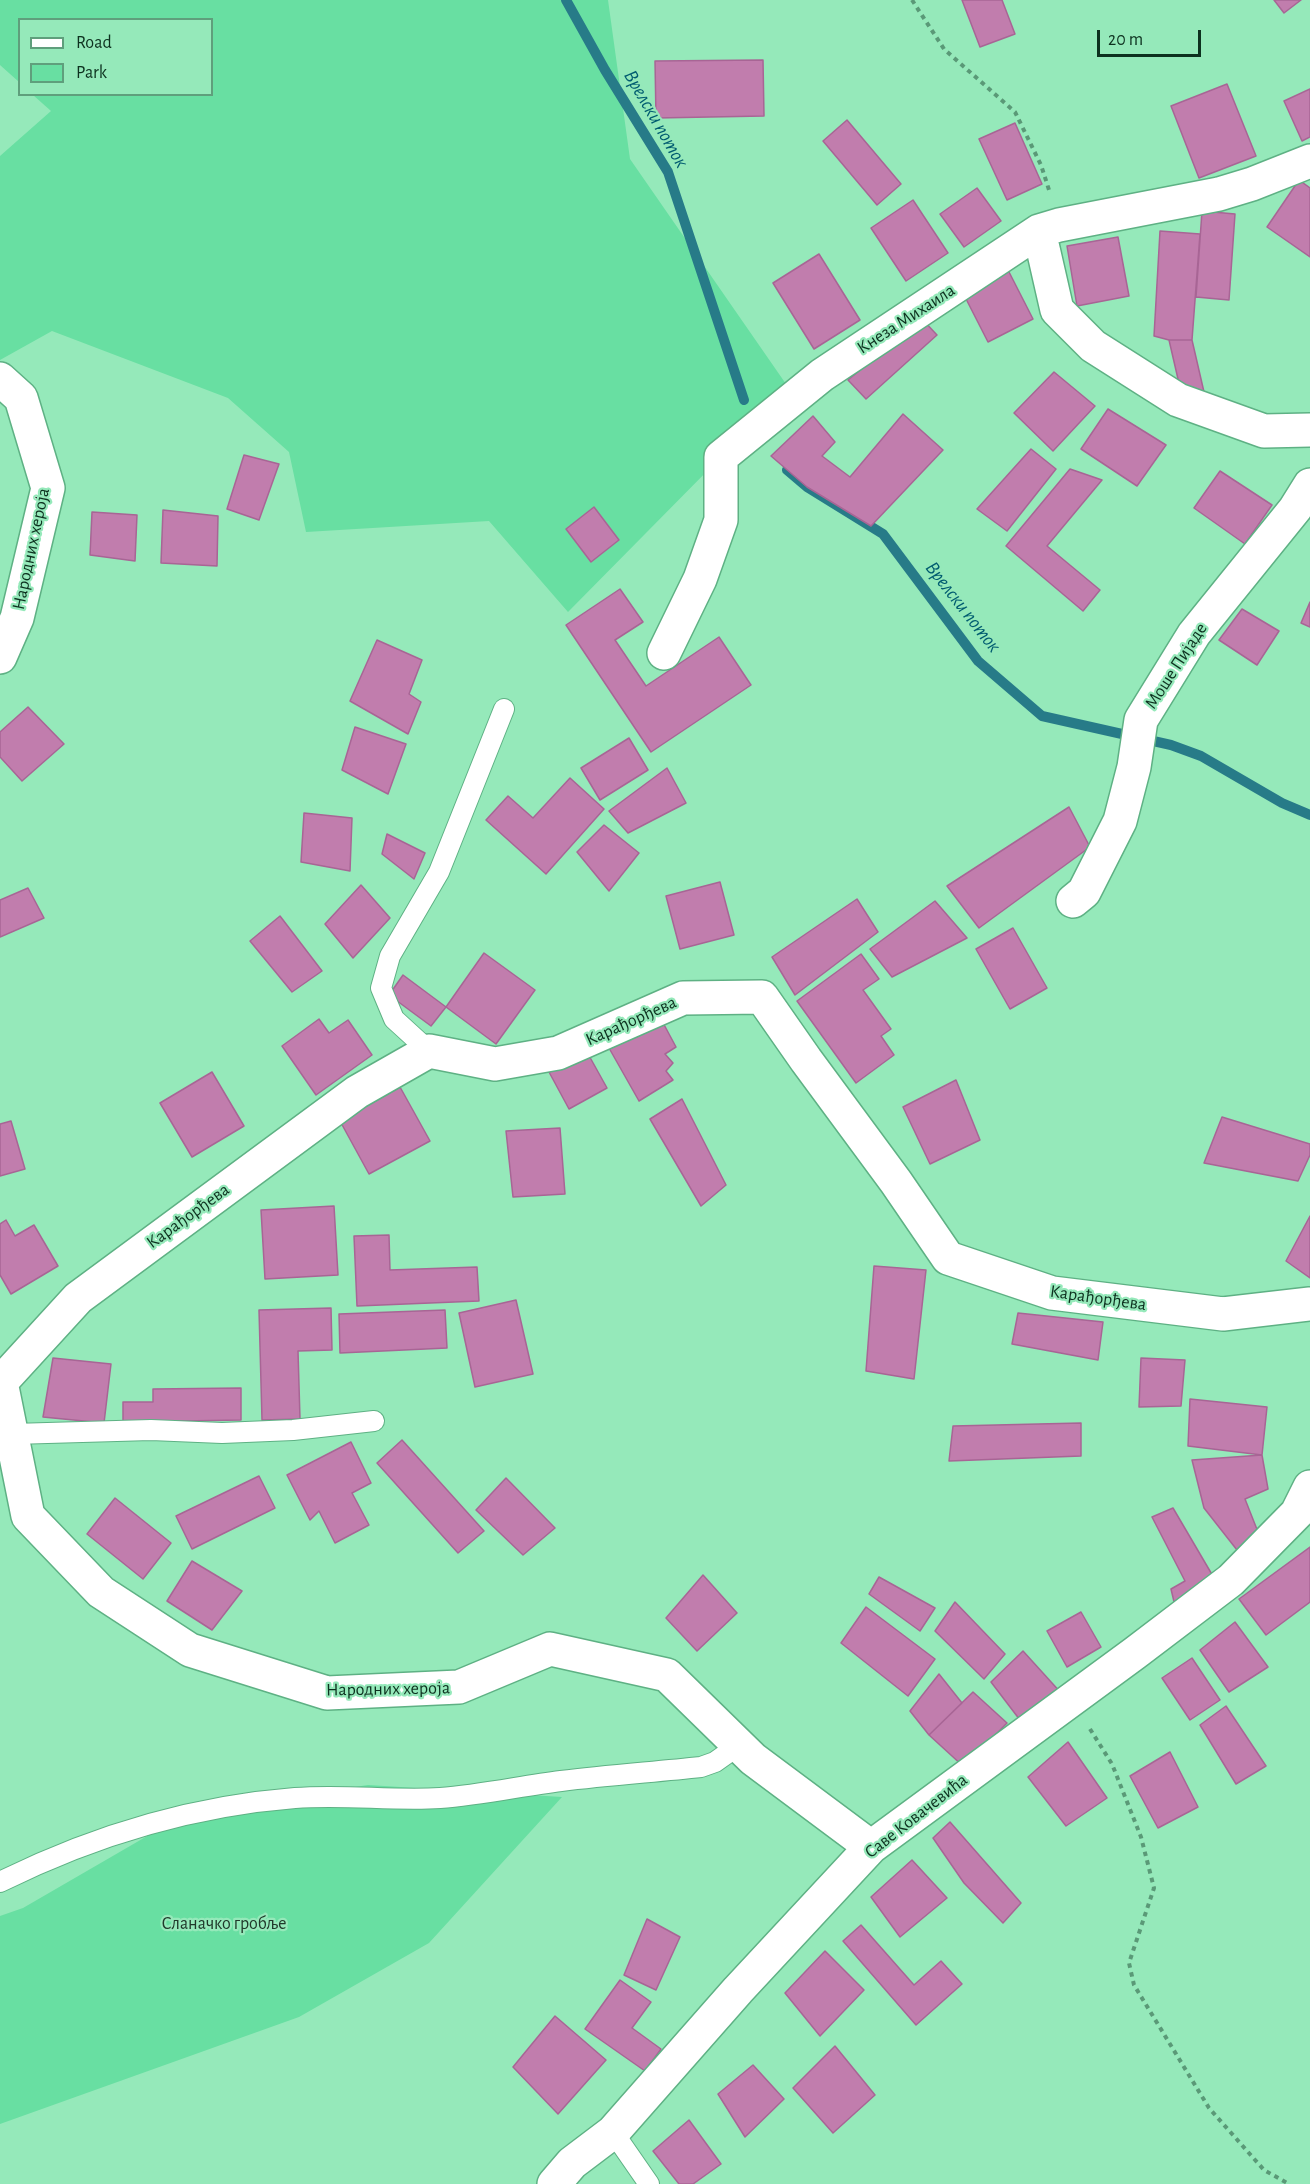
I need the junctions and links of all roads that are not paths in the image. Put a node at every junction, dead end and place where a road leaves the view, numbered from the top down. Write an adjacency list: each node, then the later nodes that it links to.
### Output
1 (1310, 161): 2 (street, Кнеза Михаила)
2 (1049, 228): 4 (street); 6 (street, Кнеза Михаила)
3 (0, 379): 7 (street, Народних хероја)
4 (1310, 430)
5 (1310, 485): 9 (street, Моше Пијаде)
6 (664, 654)
7 (0, 657)
8 (504, 709): 10 (lane)
9 (1073, 902)
10 (429, 1051): 11 (street, Карађорђева); 12 (street, Карађорђева)
11 (1310, 1304)
12 (1, 1379): 14 (street, Народних хероја)
13 (374, 1421): 14 (lane)
14 (12, 1434): 16 (street, Народних хероја)
15 (1310, 1487): 17 (street, Саве Ковачевића)
16 (739, 1745): 17 (street, Народних хероја); 18 (lane)
17 (871, 1847): 19 (street, Саве Ковачевића)
18 (0, 1882)
19 (613, 2132): 20 (street, Саве Ковачевића); 21 (lane)
20 (554, 2184)
21 (649, 2184)

